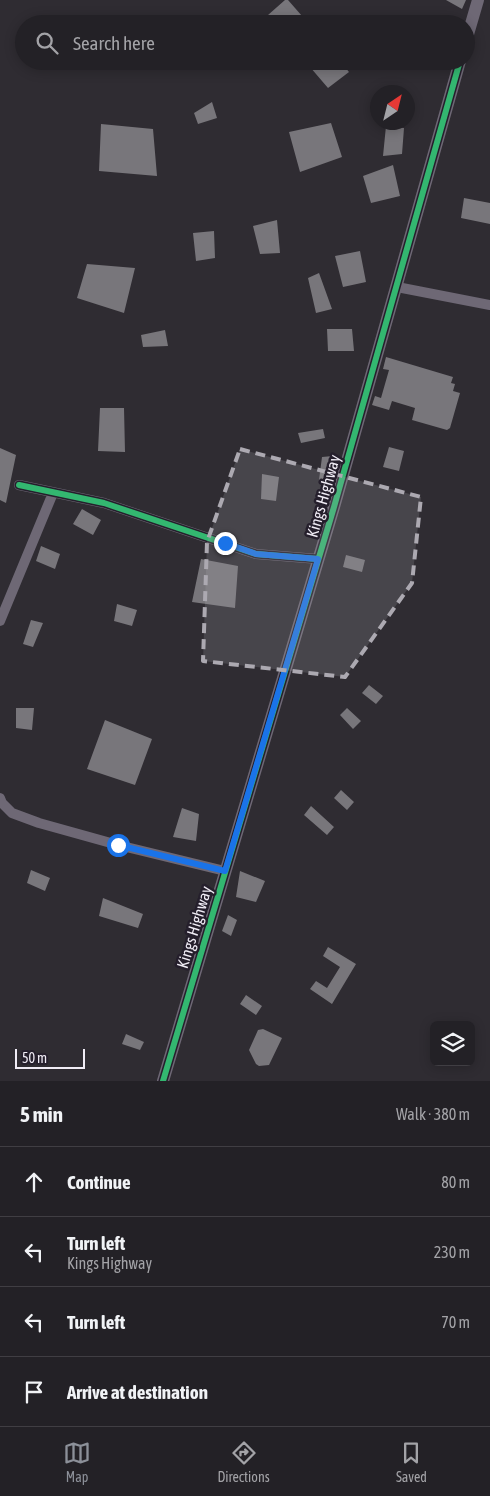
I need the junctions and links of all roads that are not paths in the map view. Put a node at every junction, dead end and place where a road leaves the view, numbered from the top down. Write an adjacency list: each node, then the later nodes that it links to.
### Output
1 (478, 0): 2 (street)
2 (474, 15)
3 (457, 70): 4 (street, Kings Highway)
4 (396, 287): 5 (street); 8 (street, Kings Highway)
5 (490, 305)
6 (19, 485): 7 (street)
7 (53, 493): 8 (street); 9 (street)
8 (318, 559): 11 (street, Kings Highway)
9 (0, 621)
10 (0, 798): 11 (street)
11 (225, 871): 12 (street, Kings Highway)
12 (163, 1081)

